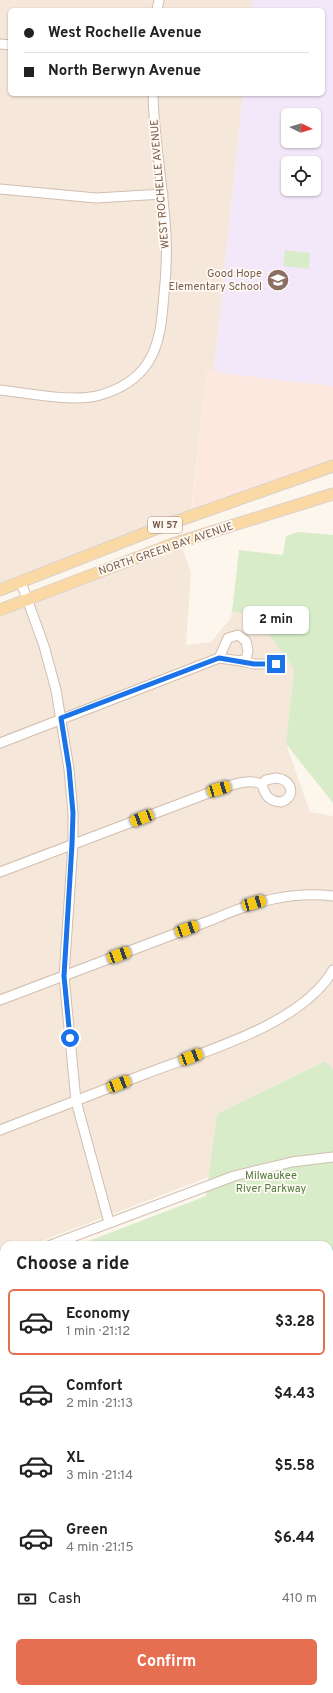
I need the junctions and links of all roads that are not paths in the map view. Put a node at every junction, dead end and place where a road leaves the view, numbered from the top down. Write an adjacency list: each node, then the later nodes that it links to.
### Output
1 (153, 96): 3 (street, WEST ROCHELLE AVENUE)
2 (0, 189): 3 (street)
3 (163, 194): 4 (street, WEST ROCHELLE AVENUE)
4 (0, 390)
5 (333, 466): 7 (main road, NORTH GREEN BAY AVENUE / WI 57)
6 (333, 494): 9 (main road, NORTH GREEN BAY AVENUE / WI 57)
7 (21, 582): 8 (main road, NORTH GREEN BAY AVENUE / WI 57); 9 (street)
8 (0, 590)
9 (28, 600): 10 (main road, NORTH GREEN BAY AVENUE / WI 57); 14 (street)
10 (0, 610)
11 (219, 658): 12 (street); 12 (street); 14 (street)
12 (241, 661): 13 (street)
13 (276, 664)
14 (61, 718): 15 (street); 17 (street)
15 (0, 743)
16 (262, 784): 17 (street)
17 (72, 844): 18 (street); 21 (street)
18 (0, 872)
19 (333, 896): 21 (street)
20 (333, 970): 23 (street)
21 (64, 976): 22 (street); 23 (street)
22 (0, 1000)
23 (76, 1101): 24 (street); 26 (street)
24 (0, 1130)
25 (333, 1157): 26 (street)
26 (109, 1222): 27 (street)
27 (61, 1241)

